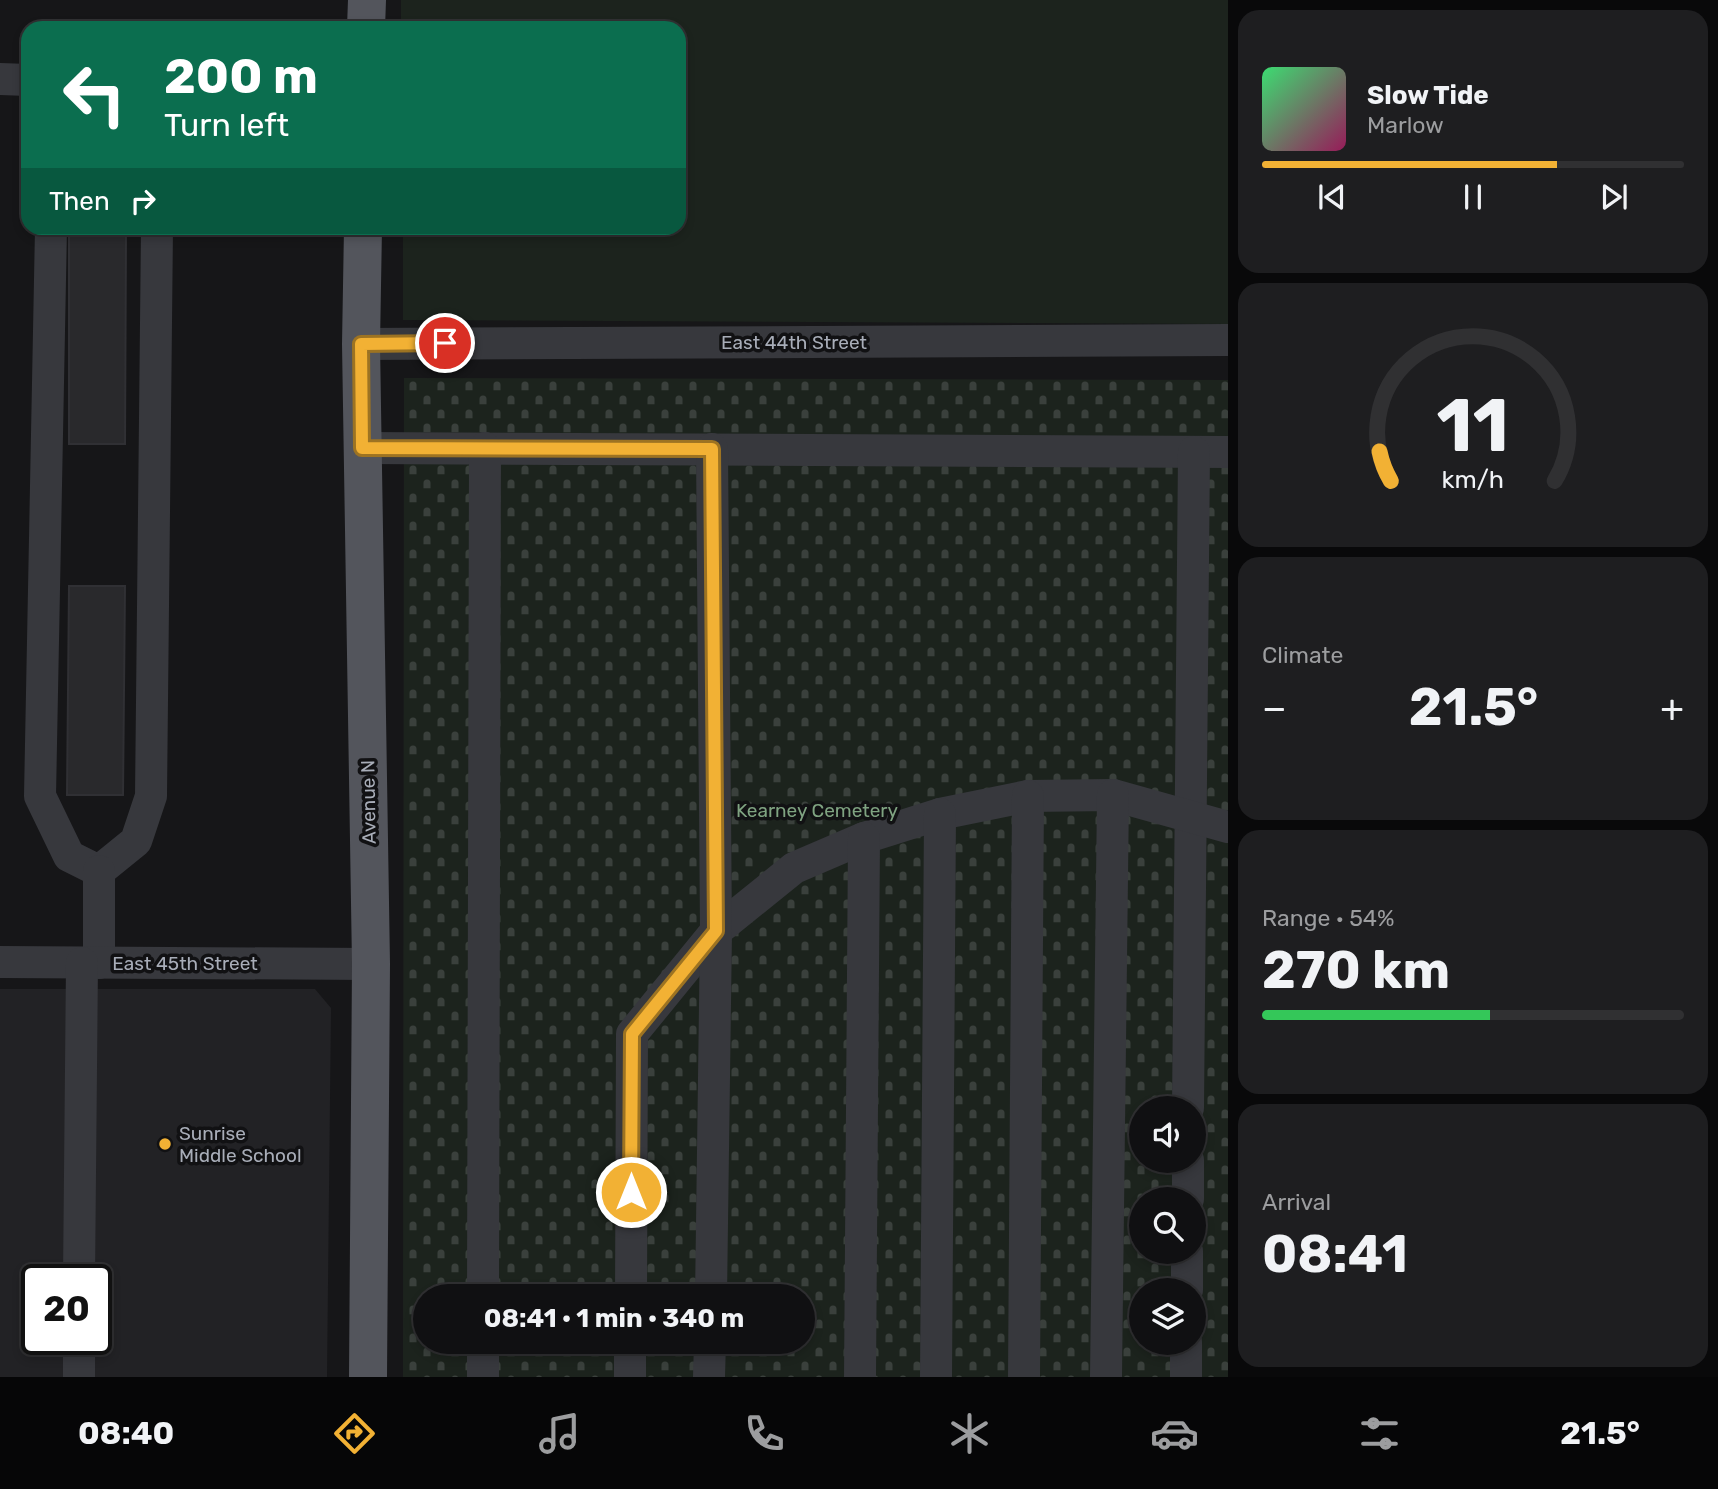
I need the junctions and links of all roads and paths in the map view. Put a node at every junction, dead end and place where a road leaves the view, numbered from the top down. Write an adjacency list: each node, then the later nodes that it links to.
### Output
1 (367, 0): 2 (main road)
2 (366, 21)
3 (0, 79): 4 (street)
4 (21, 80)
5 (51, 235): 21 (street)
6 (157, 235): 21 (street)
7 (363, 235): 9 (main road, Avenue N)
8 (1228, 340): 9 (street, East 44th Street)
9 (361, 344): 10 (main road, Avenue N)
10 (362, 448): 11 (street); 25 (main road, Avenue N)
11 (485, 448): 12 (street); 28 (street)
12 (712, 449): 13 (street); 22 (street)
13 (1194, 452): 14 (street); 18 (street)
14 (1228, 452)
15 (1113, 795): 16 (street); 18 (street); 42 (street)
16 (1028, 796): 17 (street); 41 (street)
17 (940, 814): 20 (street); 40 (street)
18 (1191, 817): 19 (street); 26 (street)
19 (1228, 828)
20 (864, 838): 22 (street); 39 (street)
21 (99, 871): 24 (street)
22 (716, 931): 29 (street); 30 (street)
23 (0, 962): 24 (street, East 45th Street)
24 (90, 963): 25 (street, East 45th Street); 27 (street)
25 (370, 964): 36 (main road, Avenue N)
26 (1188, 1096)
27 (80, 1264)
28 (483, 1284)
29 (631, 1284)
30 (710, 1284)
31 (630, 1354): 37 (street)
32 (710, 1354): 38 (street)
33 (79, 1355): 35 (street)
34 (1186, 1355): 43 (street)
35 (79, 1377)
36 (368, 1377)
37 (630, 1377)
38 (709, 1377)
39 (860, 1377)
40 (936, 1377)
41 (1024, 1377)
42 (1106, 1377)
43 (1186, 1377)

